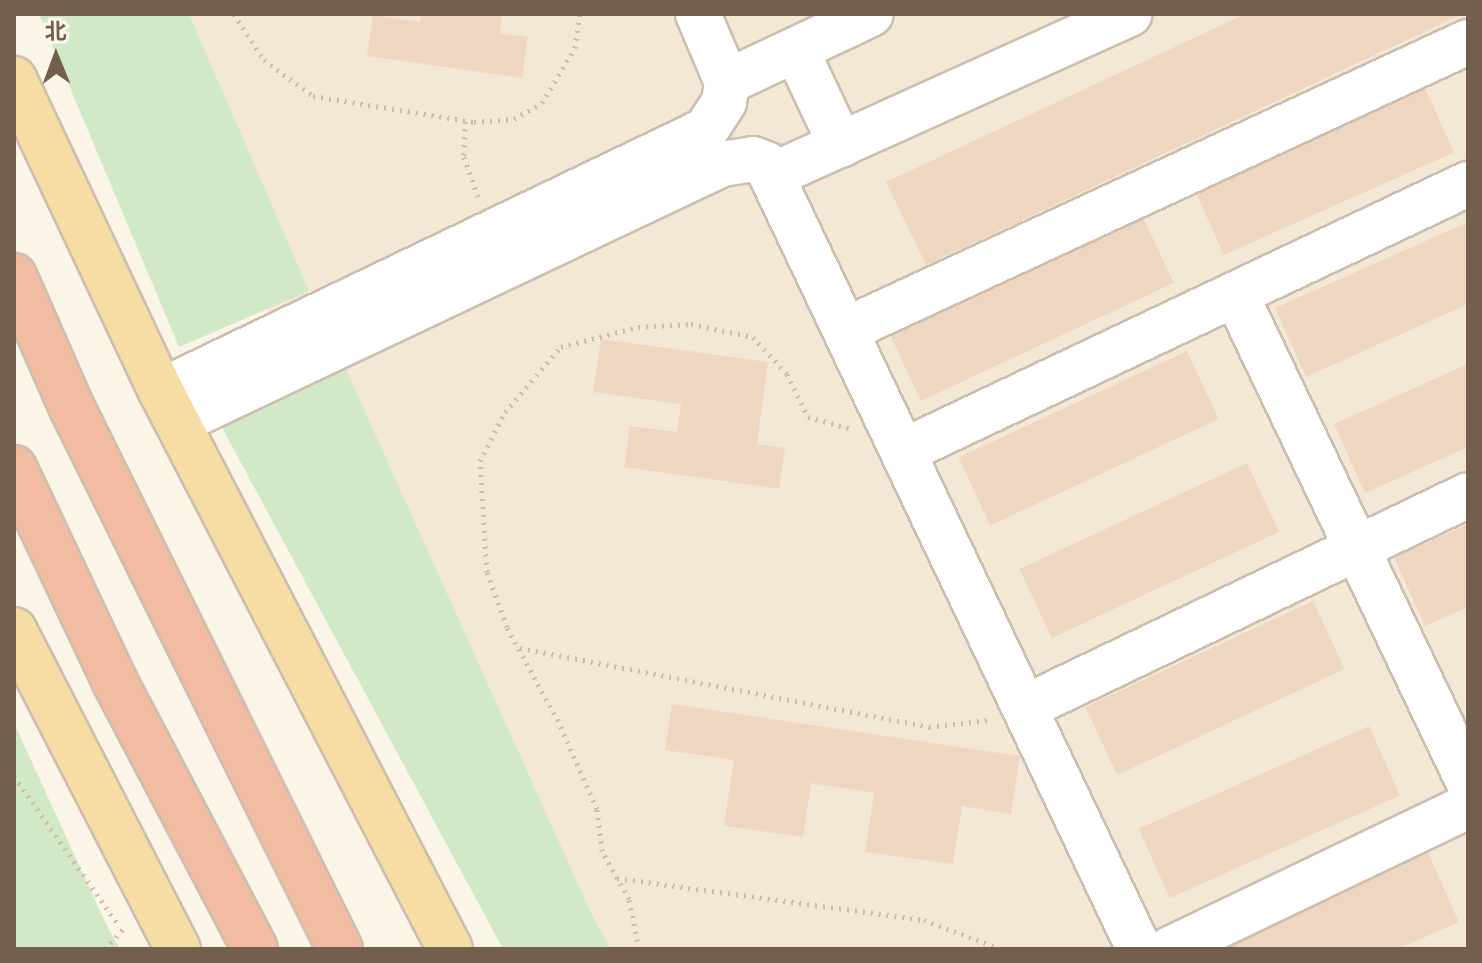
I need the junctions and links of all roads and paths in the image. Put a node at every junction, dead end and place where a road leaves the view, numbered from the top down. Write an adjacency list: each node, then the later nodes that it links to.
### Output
1 (234, 14): 11 (path)
2 (580, 14): 11 (path)
3 (698, 14): 10 (street)
4 (871, 14): 8 (street)
5 (1130, 14): 6 (street)
6 (1058, 29): 12 (street)
7 (1468, 42): 18 (street)
8 (796, 50): 10 (street); 12 (street)
9 (14, 79): 19 (main road)
10 (727, 82): 15 (street)
11 (465, 121): 15 (path)
12 (841, 145): 13 (street)
13 (775, 174): 18 (street); 19 (street)
14 (1468, 184): 17 (street)
15 (496, 231): 19 (street)
16 (14, 276): 34 (highway)
17 (1236, 295): 20 (street); 23 (street)
18 (848, 329): 20 (street)
19 (169, 406): 35 (main road)
20 (902, 442): 25 (path); 26 (street)
21 (14, 468): 33 (highway)
22 (1468, 495): 23 (street)
23 (1357, 549): 26 (street); 28 (street)
24 (14, 630): 32 (main road)
25 (519, 648): 26 (path); 30 (path)
26 (1028, 706): 38 (street)
27 (14, 776): 31 (path)
28 (1468, 781)
29 (1468, 806): 39 (street)
30 (617, 878): 36 (path); 37 (path)
31 (122, 930)
32 (178, 949)
33 (255, 949)
34 (340, 949)
35 (450, 949)
36 (639, 949)
37 (1001, 949)
38 (1139, 949)
39 (1170, 949)

